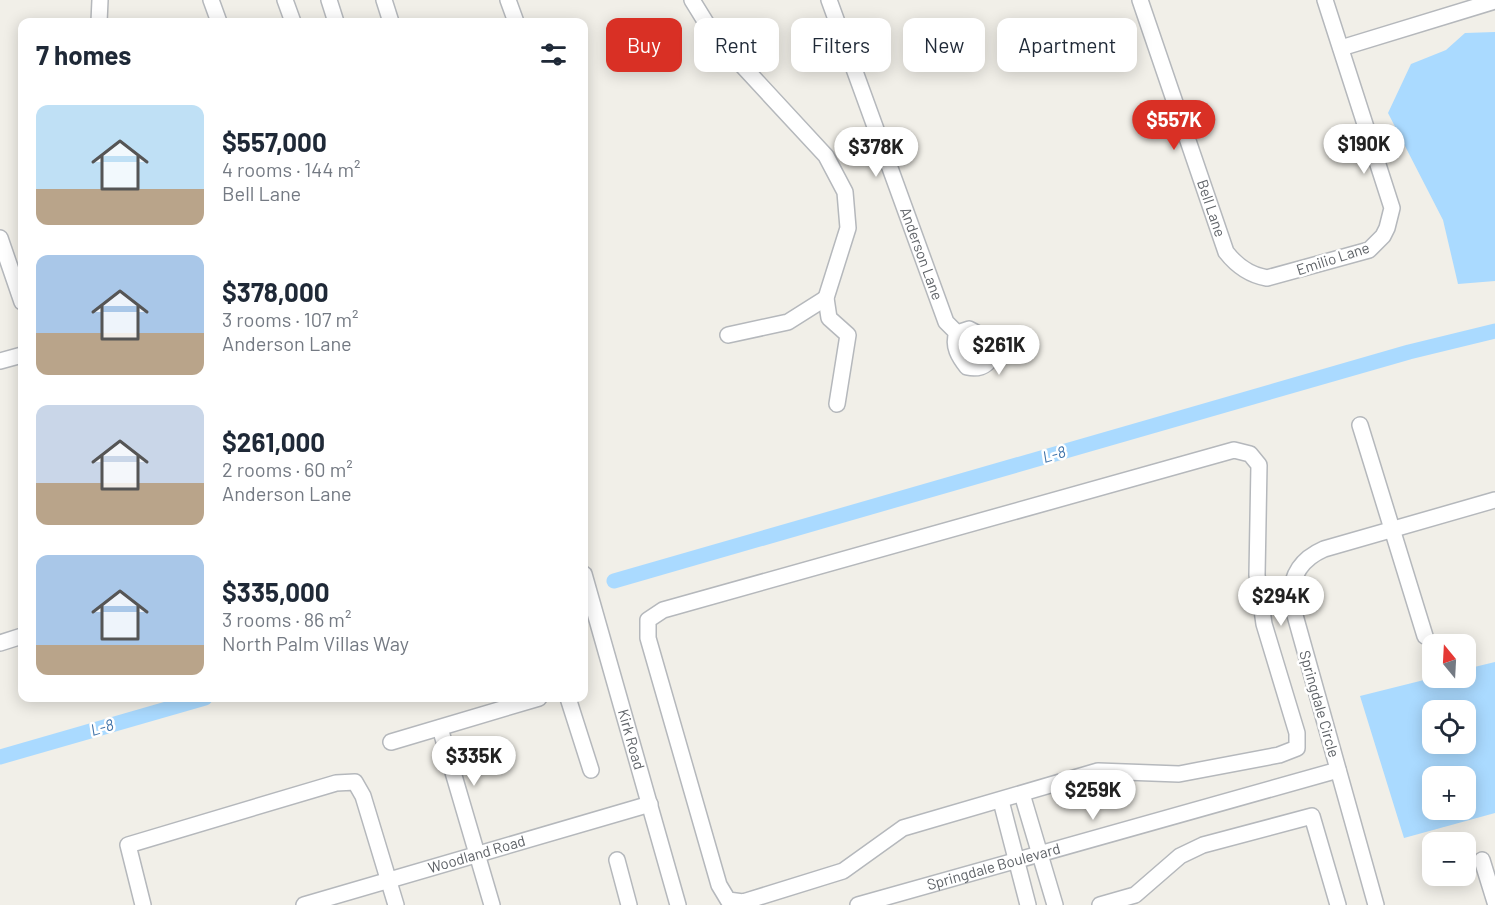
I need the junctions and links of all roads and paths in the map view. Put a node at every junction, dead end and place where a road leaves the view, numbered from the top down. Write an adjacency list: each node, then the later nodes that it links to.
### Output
1 (100, 0): 12 (street)
2 (211, 0): 13 (street)
3 (285, 0): 14 (street)
4 (329, 0): 15 (street)
5 (384, 0): 16 (street)
6 (508, 0): 17 (street)
7 (692, 0): 23 (street)
8 (830, 0): 24 (street, Anderson Lane)
9 (1140, 0): 21 (street, Bell Lane)
10 (1325, 0): 18 (street, Emilio Lane)
11 (1495, 1): 18 (street)
12 (99, 18)
13 (218, 18)
14 (292, 18)
15 (335, 18)
16 (390, 18)
17 (515, 18)
18 (1341, 48): 21 (street, Emilio Lane)
19 (0, 238): 20 (street)
20 (6, 271): 22 (street)
21 (1248, 272)
22 (18, 294)
23 (826, 298): 25 (street); 28 (street)
24 (957, 333)
25 (728, 336)
26 (18, 356): 27 (street)
27 (0, 361)
28 (837, 404)
29 (1360, 425): 31 (street)
30 (1495, 500): 31 (street, Springdale Circle)
31 (1392, 529): 33 (street); 41 (street, Springdale Circle)
32 (588, 588): 44 (street, Kirk Road)
33 (1424, 634)
34 (18, 637): 35 (street)
35 (0, 643)
36 (526, 702): 38 (street)
37 (569, 702): 40 (street)
38 (440, 728): 39 (street); 46 (street)
39 (391, 741)
40 (591, 770)
41 (1338, 770): 45 (street, Springdale Boulevard); 63 (street, Springdale Circle)
42 (1023, 794): 43 (street); 43 (street); 45 (street)
43 (1001, 801): 48 (street)
44 (650, 804): 46 (street, Woodland Road); 57 (street, Kirk Road)
45 (1041, 853): 48 (street, Springdale Boulevard); 60 (street)
46 (477, 855): 50 (street, Woodland Road); 55 (street)
47 (617, 860): 56 (street)
48 (1017, 860): 58 (street, Springdale Boulevard); 59 (street)
49 (1482, 860): 51 (street)
50 (389, 880): 52 (street); 53 (street, Woodland Road); 54 (street)
51 (1495, 902)
52 (143, 905)
53 (304, 905)
54 (396, 905)
55 (492, 905)
56 (629, 905)
57 (678, 905)
58 (858, 905)
59 (1028, 905)
60 (1055, 905)
61 (1100, 905): 62 (street)
62 (1338, 905)
63 (1376, 905)

